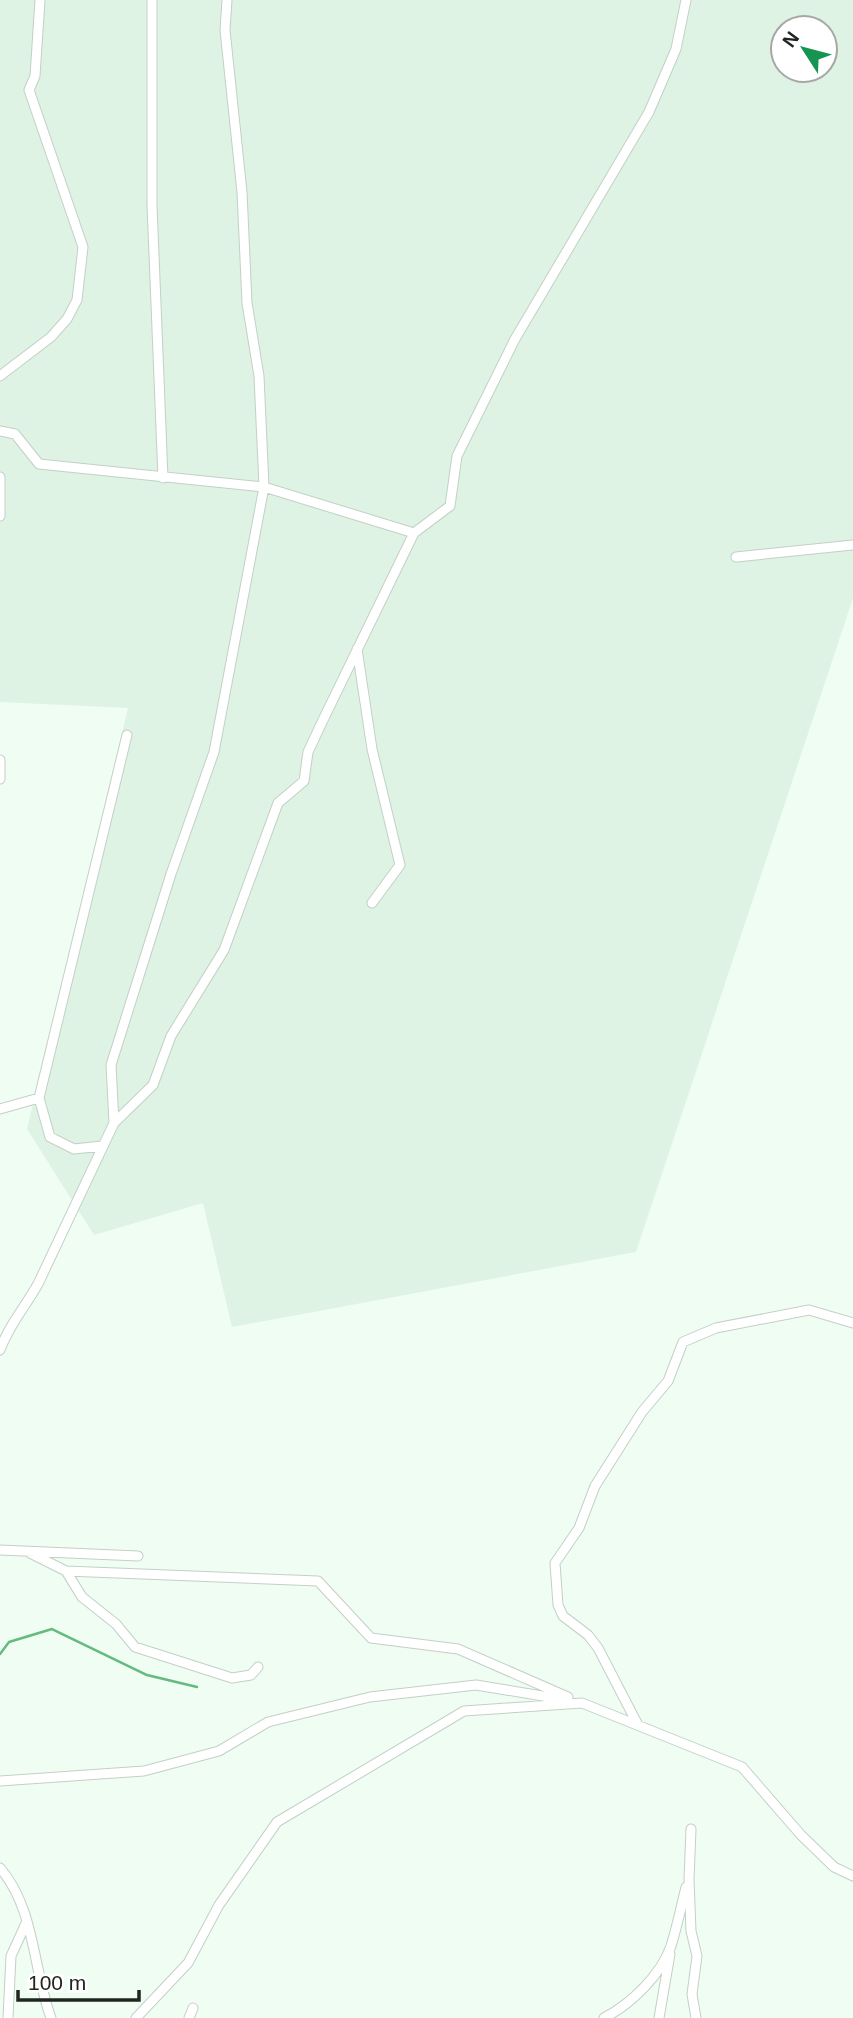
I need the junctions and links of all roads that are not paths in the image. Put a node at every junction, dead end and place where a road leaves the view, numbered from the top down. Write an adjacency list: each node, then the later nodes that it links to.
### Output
1 (40, 0): 5 (street)
2 (152, 0): 8 (street)
3 (227, 0): 9 (street)
4 (686, 0): 11 (street)
5 (0, 376)
6 (0, 431): 8 (street)
7 (0, 477): 10 (street)
8 (163, 478): 9 (street)
9 (264, 487): 11 (street); 21 (street)
10 (0, 516)
11 (414, 533): 14 (street)
12 (853, 545): 13 (street)
13 (736, 557)
14 (357, 649): 18 (street); 21 (street)
15 (127, 735): 19 (street)
16 (0, 760): 17 (street)
17 (0, 779)
18 (372, 903)
19 (39, 1098): 20 (street); 22 (street)
20 (0, 1109)
21 (114, 1123): 22 (street)
22 (102, 1146): 24 (street)
23 (853, 1323): 31 (street)
24 (0, 1350)
25 (0, 1550): 26 (street)
26 (30, 1553): 27 (street); 28 (street)
27 (138, 1556)
28 (66, 1571): 29 (street); 30 (street)
29 (258, 1667)
30 (582, 1703): 31 (street); 32 (street); 42 (street)
31 (638, 1725): 35 (street)
32 (0, 1781)
33 (691, 1829): 36 (street)
34 (0, 1868): 37 (street)
35 (853, 1876)
36 (688, 1879): 38 (street); 46 (street)
37 (27, 1921): 40 (street); 41 (street)
38 (670, 1948): 44 (street); 45 (street)
39 (193, 2008): 43 (street)
40 (8, 2018)
41 (51, 2018)
42 (136, 2018)
43 (189, 2018)
44 (604, 2018)
45 (659, 2018)
46 (696, 2018)

